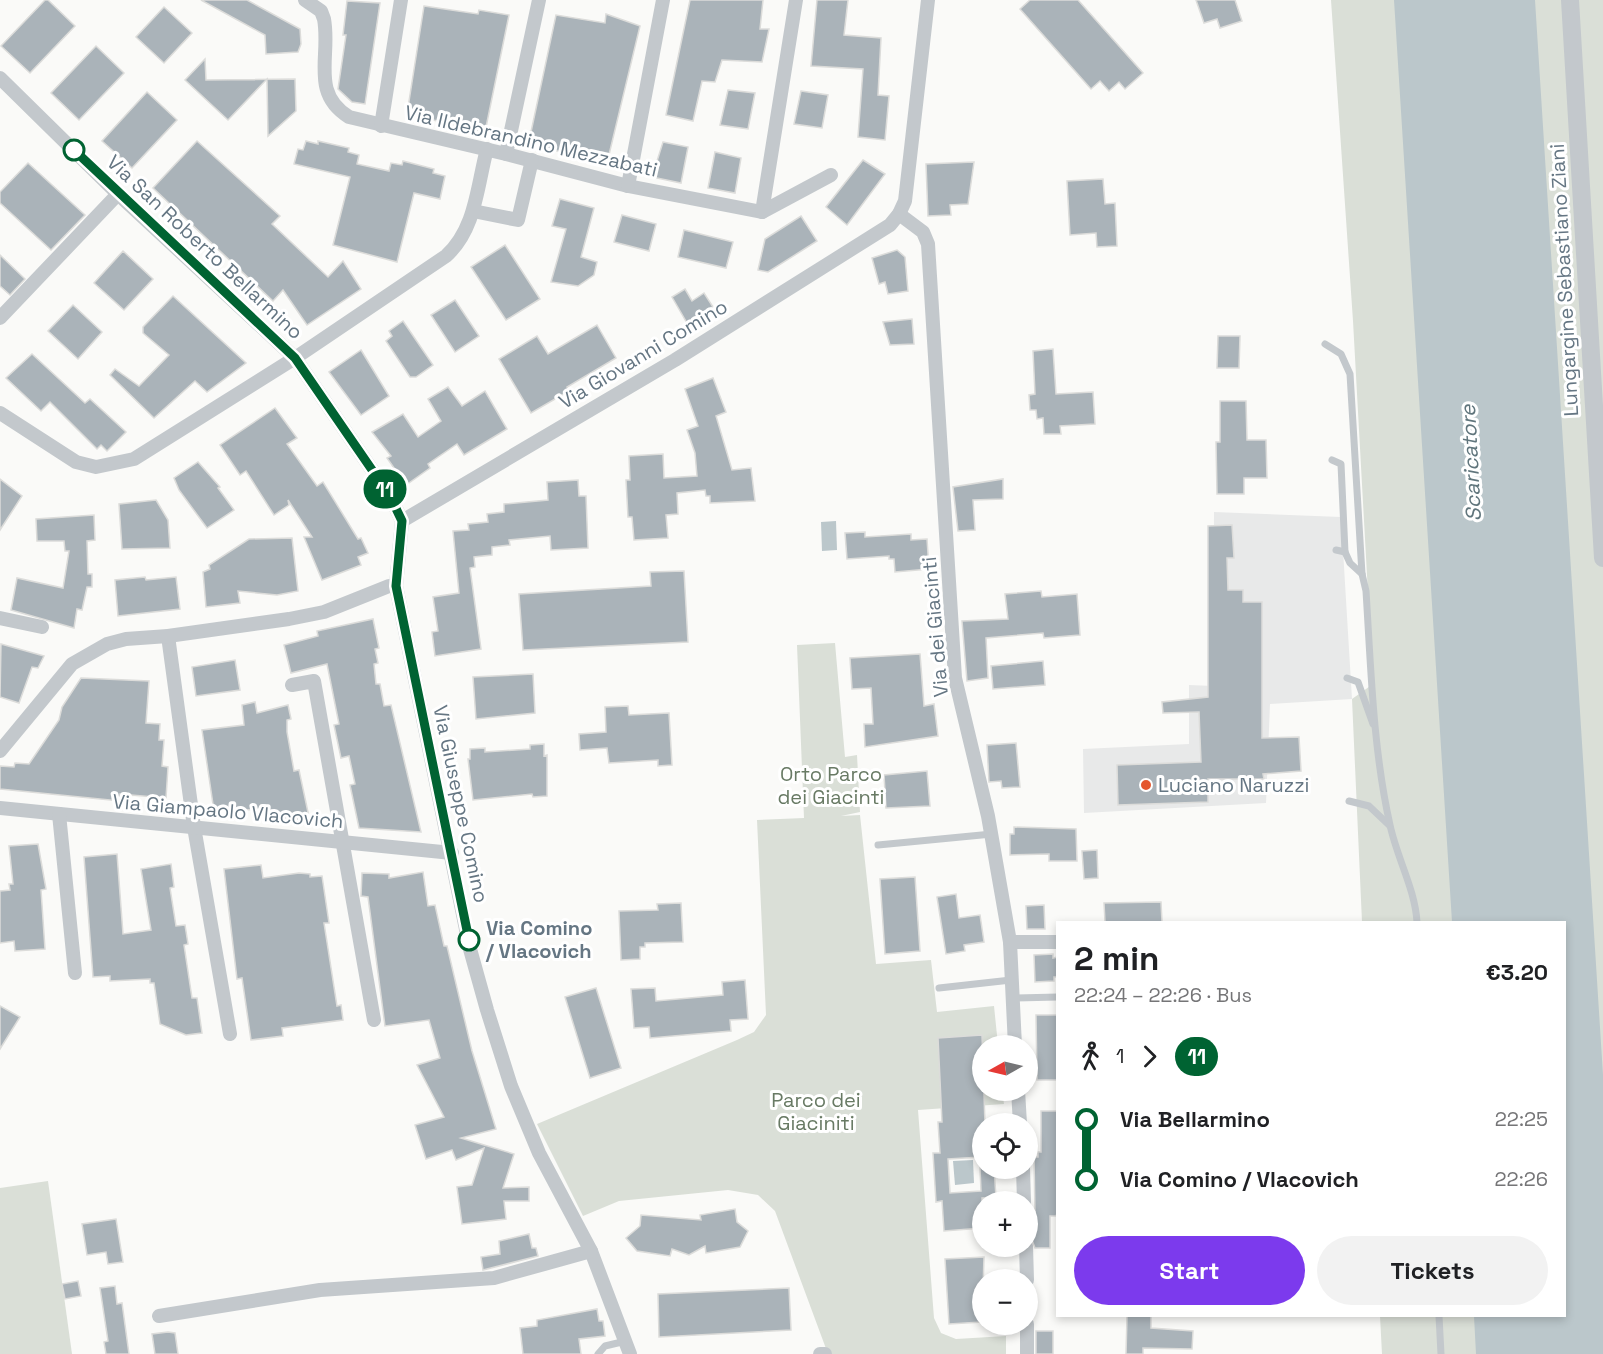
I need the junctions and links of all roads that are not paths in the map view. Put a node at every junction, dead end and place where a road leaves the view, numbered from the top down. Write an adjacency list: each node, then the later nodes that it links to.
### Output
1 (305, 0): 9 (street, Via Ildebrandino Mezzabati)
2 (401, 0): 9 (street)
3 (539, 0): 11 (street)
4 (663, 0): 14 (street)
5 (796, 0): 17 (street)
6 (928, 0): 18 (street)
7 (1570, 0): 27 (street, Lungargine Sebastiano Ziani)
8 (0, 78): 15 (street, Via San Roberto Bellarmino)
9 (381, 126): 10 (street, Via Ildebrandino Mezzabati)
10 (487, 149): 11 (street, Via Ildebrandino Mezzabati); 16 (street)
11 (506, 154): 12 (street, Via Ildebrandino Mezzabati)
12 (531, 160): 14 (street, Via Ildebrandino Mezzabati); 16 (street)
13 (831, 175): 17 (street)
14 (628, 186): 17 (street, Via Ildebrandino Mezzabati)
15 (118, 194): 19 (street); 21 (street, Via San Roberto Bellarmino)
16 (473, 211): 21 (street)
17 (762, 212)
18 (899, 214): 24 (street, Via Giovanni Comino); 42 (street, Via dei Giacinti)
19 (0, 318)
20 (1325, 344): 28 (lane)
21 (295, 358): 22 (street); 24 (street, Via San Roberto Bellarmino)
22 (0, 413)
23 (1332, 460): 26 (lane)
24 (402, 521): 29 (street, Via Giuseppe Comino)
25 (1336, 549): 26 (lane)
26 (1345, 552): 28 (lane)
27 (1603, 558)
28 (1362, 574): 35 (lane)
29 (396, 586): 32 (street); 45 (street, Via Giuseppe Comino)
30 (0, 618): 31 (street)
31 (42, 627)
32 (168, 636): 36 (street); 41 (street)
33 (1347, 678): 35 (lane)
34 (292, 685): 43 (street)
35 (1376, 732): 40 (lane)
36 (0, 751)
37 (1349, 801): 40 (lane)
38 (0, 808): 39 (street, Via Giampaolo Vlacovich)
39 (59, 814): 41 (street, Via Giampaolo Vlacovich); 49 (street)
40 (1389, 825): 46 (lane)
41 (194, 827): 43 (street, Via Giampaolo Vlacovich); 55 (street)
42 (992, 834): 44 (lane); 47 (street, Via dei Giacinti)
43 (345, 841): 45 (street, Via Giampaolo Vlacovich); 54 (street)
44 (878, 845)
45 (452, 853): 57 (street, Via Giuseppe Comino)
46 (1417, 921)
47 (1010, 942): 48 (street); 50 (street, Via dei Giacinti)
48 (1056, 942)
49 (75, 973)
50 (1011, 981): 51 (lane); 53 (street, Via dei Giacinti)
51 (939, 988)
52 (1056, 997): 53 (lane)
53 (1012, 998): 56 (street, Via dei Giacinti)
54 (374, 1020)
55 (230, 1034)
56 (1014, 1035)
57 (591, 1251): 58 (street); 61 (street, Via Giuseppe Comino)
58 (159, 1316)
59 (1439, 1317): 66 (lane)
60 (1027, 1335): 65 (street)
61 (628, 1347): 62 (lane)
62 (598, 1354)
63 (820, 1354): 64 (street)
64 (825, 1354)
65 (1027, 1354)
66 (1442, 1354)

